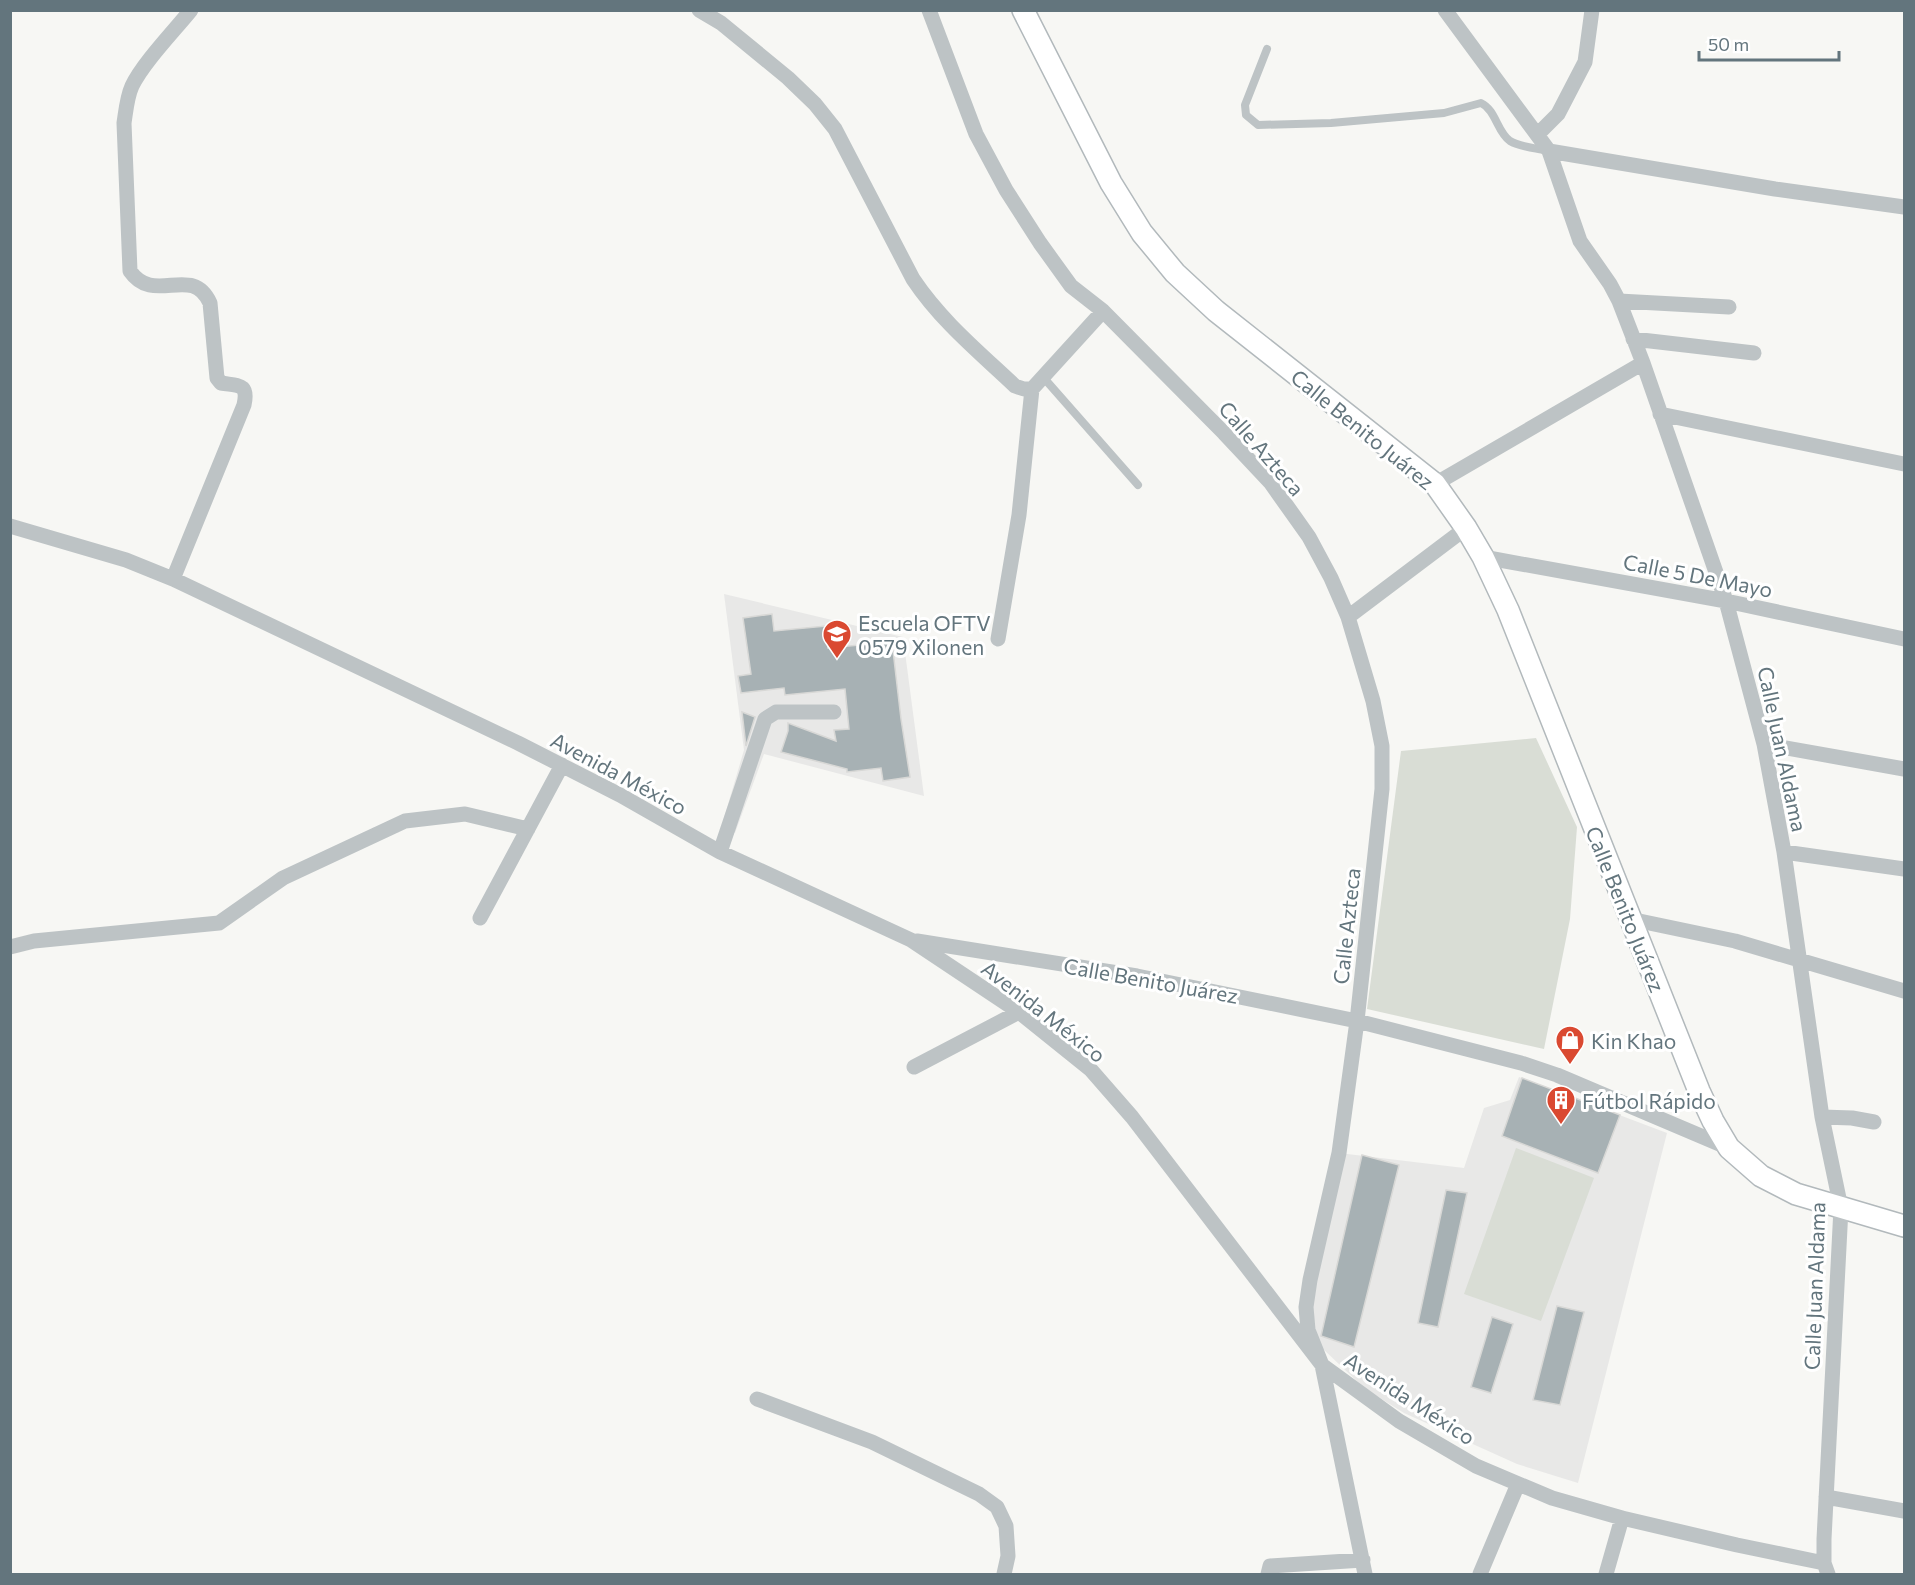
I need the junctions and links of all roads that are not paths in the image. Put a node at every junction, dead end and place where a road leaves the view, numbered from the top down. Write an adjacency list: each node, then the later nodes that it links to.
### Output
1 (191, 10): 26 (street)
2 (699, 10): 18 (street)
3 (929, 10): 13 (street, Calle Azteca)
4 (1023, 10): 21 (main road, Calle Benito Juárez)
5 (1445, 10): 8 (street, Calle Juan Aldama)
6 (1592, 10): 8 (street)
7 (1267, 49): 9 (lane)
8 (1537, 135): 9 (street, Calle Juan Aldama)
9 (1549, 151): 10 (street); 11 (street, Calle Juan Aldama)
10 (1905, 207)
11 (1619, 301): 12 (street); 14 (street, Calle Juan Aldama)
12 (1729, 307)
13 (1103, 311): 17 (street); 28 (street, Calle Azteca)
14 (1633, 339): 15 (street); 16 (street, Calle Juan Aldama)
15 (1754, 353)
16 (1643, 363): 19 (street, Calle Juan Aldama); 21 (street)
17 (1043, 377): 18 (street); 22 (lane)
18 (1032, 389): 29 (street)
19 (1660, 414): 20 (street); 27 (street, Calle Juan Aldama)
20 (1905, 464)
21 (1436, 484): 24 (main road, Calle Benito Juárez)
22 (1138, 485)
23 (10, 526): 26 (street, Avenida México)
24 (1466, 528): 25 (main road, Calle Benito Juárez); 28 (street)
25 (1484, 557): 27 (street, Calle 5 De Mayo); 40 (main road, Calle Benito Juárez)
26 (173, 579): 33 (street, Avenida México)
27 (1726, 601): 30 (street, Calle 5 De Mayo); 32 (street, Calle Juan Aldama)
28 (1348, 617): 46 (street, Calle Azteca)
29 (998, 639)
30 (1905, 639)
31 (834, 712): 36 (street)
32 (1764, 744): 34 (street); 37 (street, Calle Juan Aldama)
33 (562, 765): 35 (street); 36 (street, Avenida México)
34 (1905, 769)
35 (528, 829): 39 (street); 42 (street)
36 (720, 852): 41 (street, Avenida México)
37 (1784, 852): 38 (street); 43 (street, Calle Juan Aldama)
38 (1905, 869)
39 (480, 918)
40 (1630, 919): 43 (street); 50 (main road, Calle Benito Juárez)
41 (911, 940): 45 (street, Avenida México); 46 (street, Calle Benito Juárez)
42 (10, 947)
43 (1798, 961): 44 (street); 48 (street, Calle Juan Aldama)
44 (1905, 991)
45 (1019, 1012): 47 (street); 53 (street, Avenida México)
46 (1357, 1021): 50 (street, Calle Benito Juárez); 53 (street, Calle Azteca)
47 (914, 1067)
48 (1822, 1117): 49 (street); 51 (street, Calle Juan Aldama)
49 (1874, 1122)
50 (1728, 1148): 51 (main road)
51 (1840, 1208): 52 (main road); 56 (street, Calle Juan Aldama)
52 (1905, 1226)
53 (1322, 1365): 55 (street, Avenida México); 59 (street, Calle Azteca)
54 (757, 1399): 61 (street)
55 (1518, 1484): 58 (street, Avenida México); 63 (street)
56 (1826, 1497): 57 (street); 60 (street, Calle Juan Aldama)
57 (1905, 1511)
58 (1622, 1518): 60 (street, Avenida México); 64 (street)
59 (1364, 1567): 62 (street)
60 (1826, 1569)
61 (1004, 1575)
62 (1268, 1575)
63 (1480, 1575)
64 (1606, 1575)

